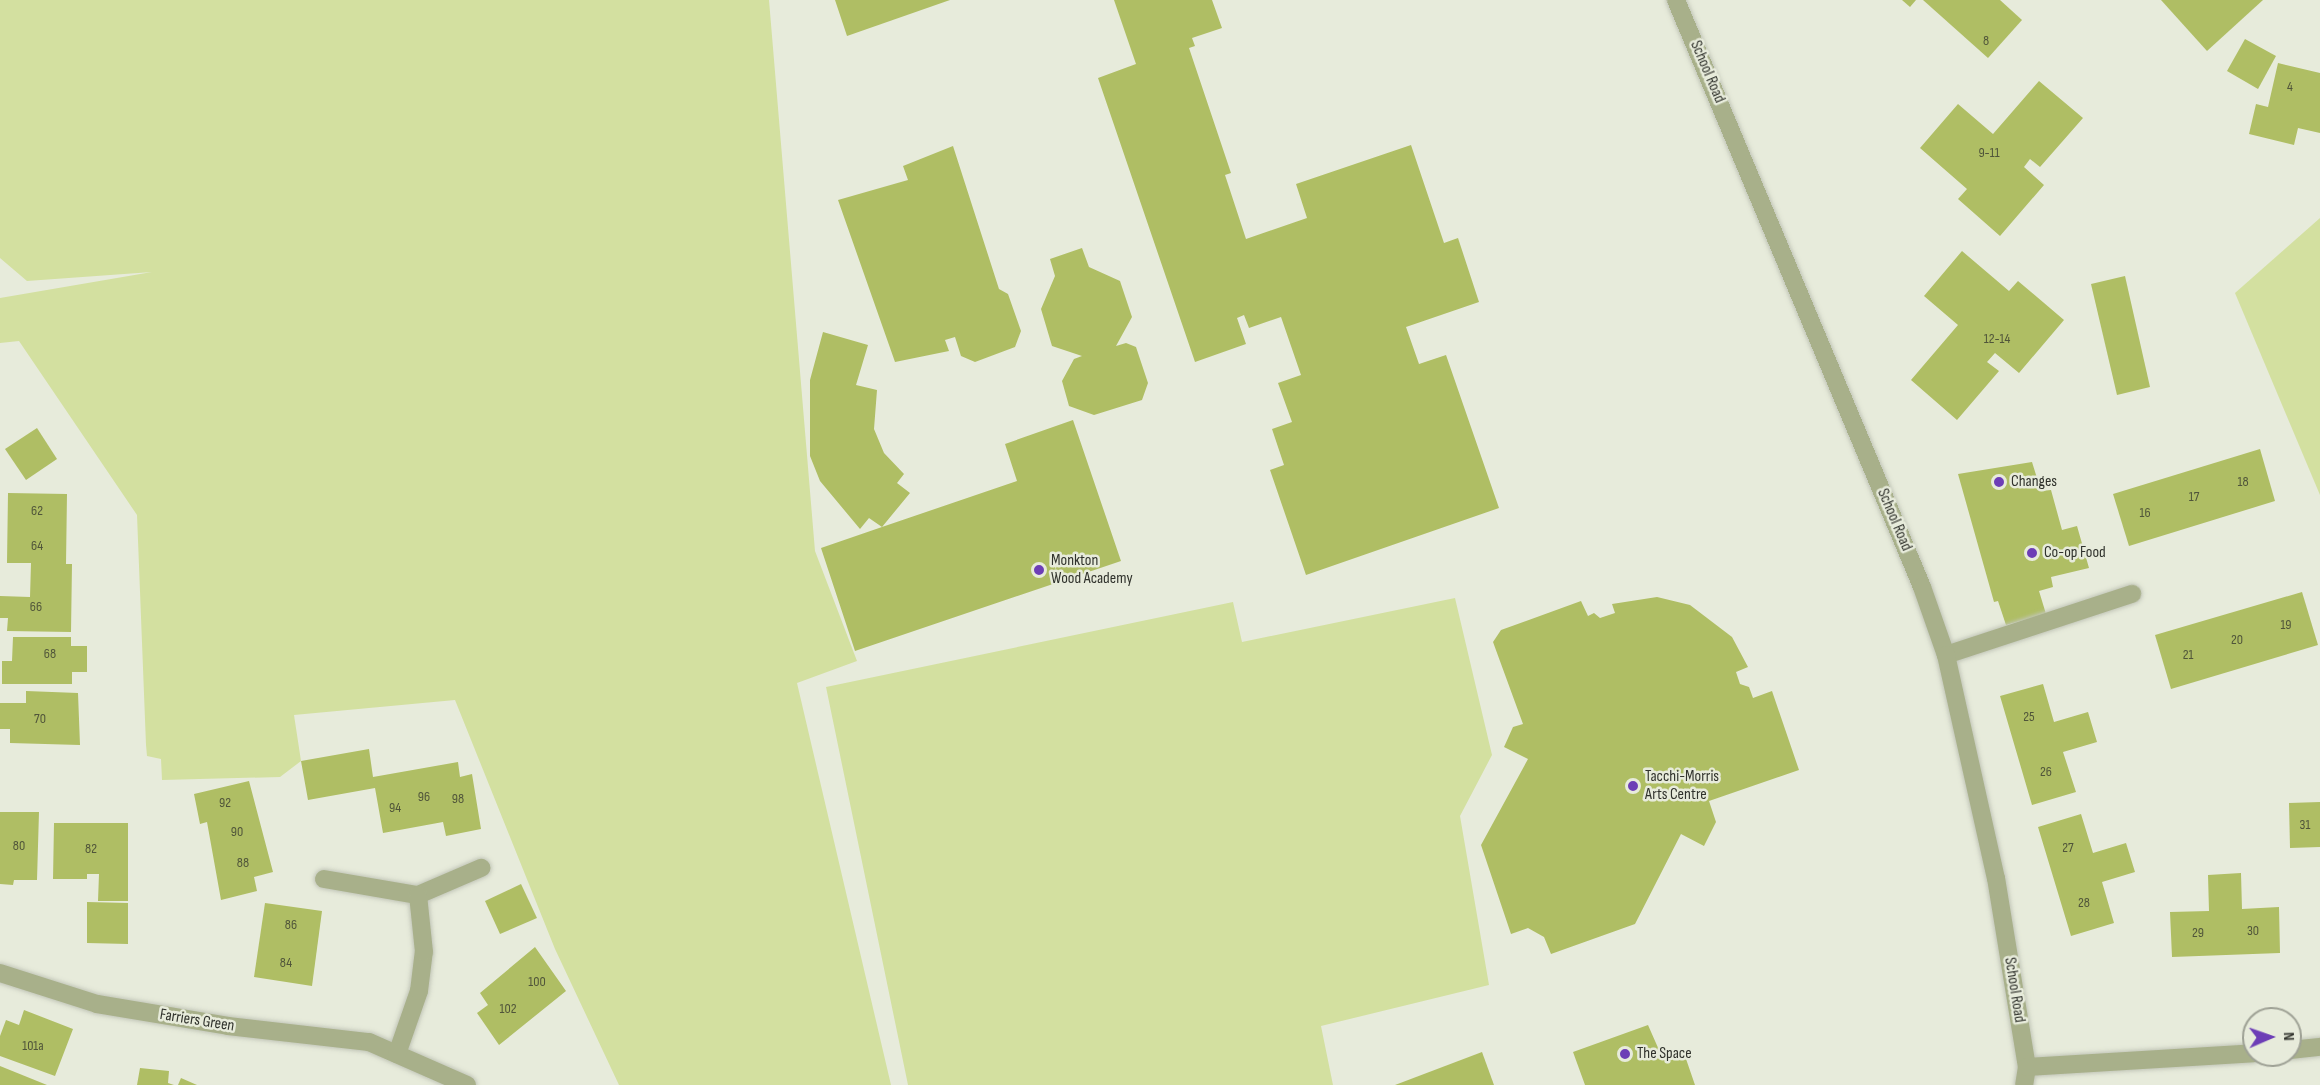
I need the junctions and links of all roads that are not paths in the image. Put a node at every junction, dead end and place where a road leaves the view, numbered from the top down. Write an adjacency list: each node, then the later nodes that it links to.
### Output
1 (1676, 0): 3 (street, School Road)
2 (2132, 594): 3 (street)
3 (1946, 655): 12 (street, School Road)
4 (481, 868): 6 (street)
5 (324, 879): 6 (street)
6 (418, 894): 10 (street)
7 (0, 973): 10 (street, Farriers Green)
8 (2320, 1047): 9 (street)
9 (2302, 1049)
10 (397, 1054): 13 (street, Farriers Green)
11 (2242, 1054): 12 (street, School Road)
12 (2025, 1076)
13 (467, 1085)

